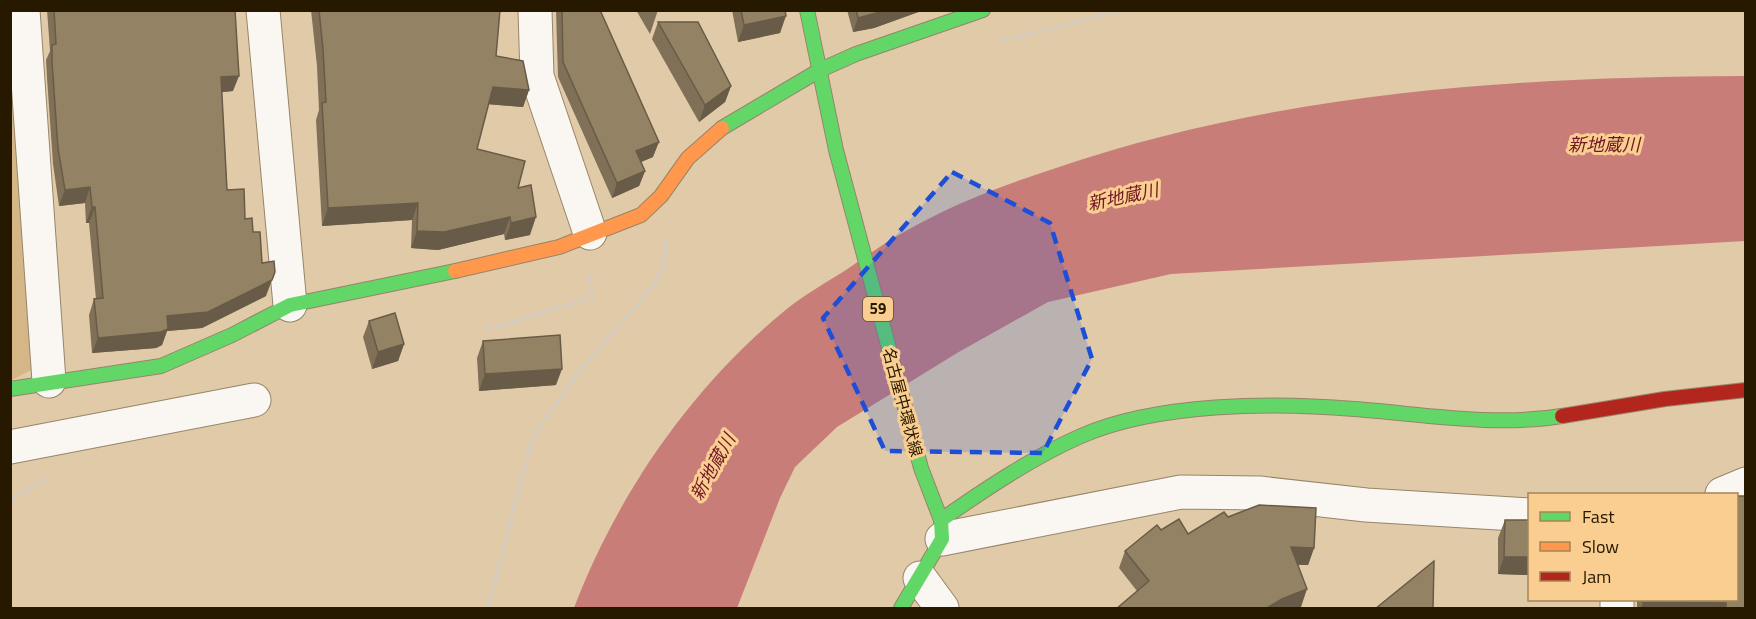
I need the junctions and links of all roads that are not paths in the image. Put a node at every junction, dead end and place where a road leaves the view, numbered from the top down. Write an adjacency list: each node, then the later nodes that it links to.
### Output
1 (23, 10): 9 (street)
2 (263, 10): 8 (street)
3 (535, 10): 7 (street)
4 (807, 10): 6 (street, 名古屋中環状線 / 59)
5 (983, 10): 6 (street)
6 (820, 70): 7 (street); 17 (street, 名古屋中環状線 / 59)
7 (584, 236): 8 (street)
8 (290, 305): 9 (street)
9 (49, 381): 10 (street)
10 (10, 389)
11 (1746, 390): 17 (street)
12 (254, 400): 13 (street)
13 (10, 447)
14 (1746, 484): 15 (street)
15 (1726, 493)
16 (1528, 515): 17 (street)
17 (942, 529): 18 (street)
18 (921, 578): 19 (street); 20 (street)
19 (901, 609)
20 (942, 609)

